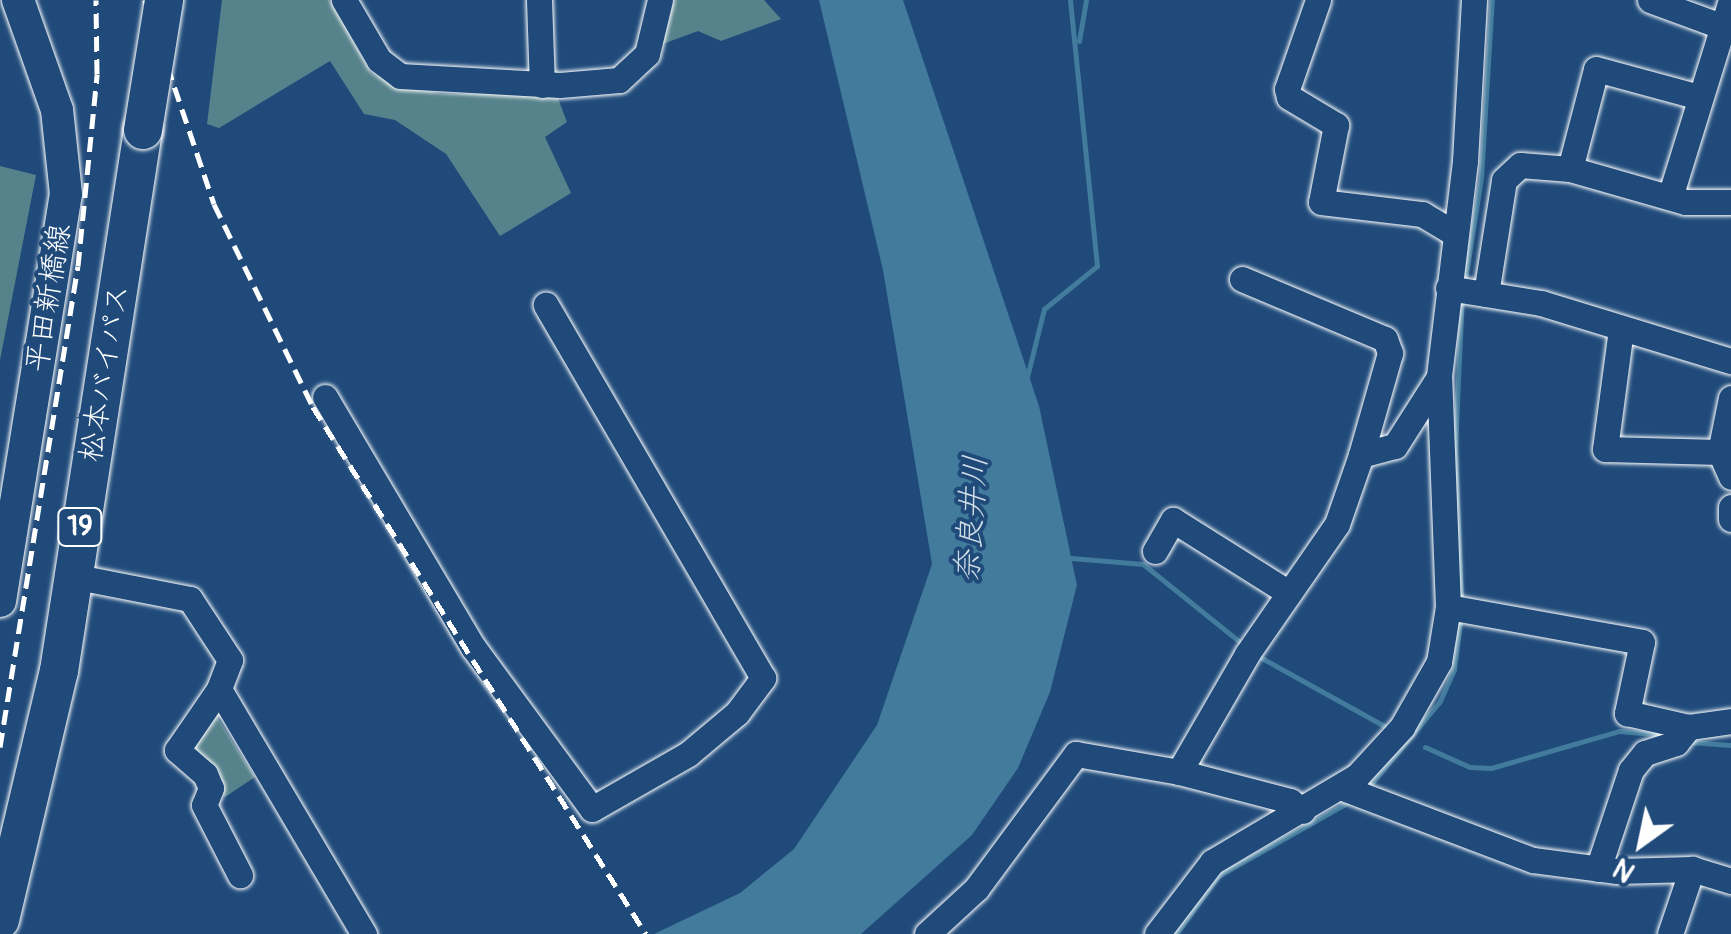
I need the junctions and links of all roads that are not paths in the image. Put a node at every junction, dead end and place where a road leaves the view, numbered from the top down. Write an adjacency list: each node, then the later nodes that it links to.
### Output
1 (18, 0): 34 (main road, 平田新橋線)
2 (164, 0): 32 (highway, 松本バイパス / 19, bridge)
3 (344, 0): 12 (street)
4 (539, 0): 12 (street)
5 (660, 0): 12 (street)
6 (1318, 0): 17 (street)
7 (1474, 0): 17 (street)
8 (1650, 0): 10 (street)
9 (1731, 0): 10 (street)
10 (1720, 26): 11 (street)
11 (1719, 74): 13 (street)
12 (542, 84)
13 (1699, 97): 14 (street); 15 (street)
14 (1570, 169): 15 (street); 19 (street)
15 (1670, 197): 16 (street)
16 (1731, 202)
17 (1455, 234): 19 (street)
18 (1242, 279): 27 (street)
19 (1466, 290): 21 (street); 23 (street)
20 (546, 305): 24 (street)
21 (1621, 329): 22 (street); 26 (street)
22 (1731, 361)
23 (1439, 376): 27 (street); 35 (street)
24 (325, 397)
25 (1731, 398): 26 (street)
26 (1720, 452): 28 (street)
27 (1361, 455): 33 (street)
28 (1731, 477)
29 (1731, 507): 30 (street)
30 (1731, 519)
31 (1155, 550): 33 (street)
32 (72, 576): 36 (street); 46 (highway, 松本バイパス / 19)
33 (1289, 593): 39 (street)
34 (0, 601)
35 (1459, 608): 38 (street); 40 (street)
36 (219, 689): 44 (street); 47 (street)
37 (1731, 722): 38 (street)
38 (1683, 735): 42 (street)
39 (1179, 772): 41 (street); 48 (street)
40 (1354, 795): 41 (street); 42 (street)
41 (1303, 811): 49 (street)
42 (1598, 868): 43 (street)
43 (1692, 869): 45 (street); 50 (street)
44 (240, 874)
45 (1729, 878)
46 (0, 920)
47 (364, 934)
48 (926, 934)
49 (1157, 934)
50 (1670, 934)

